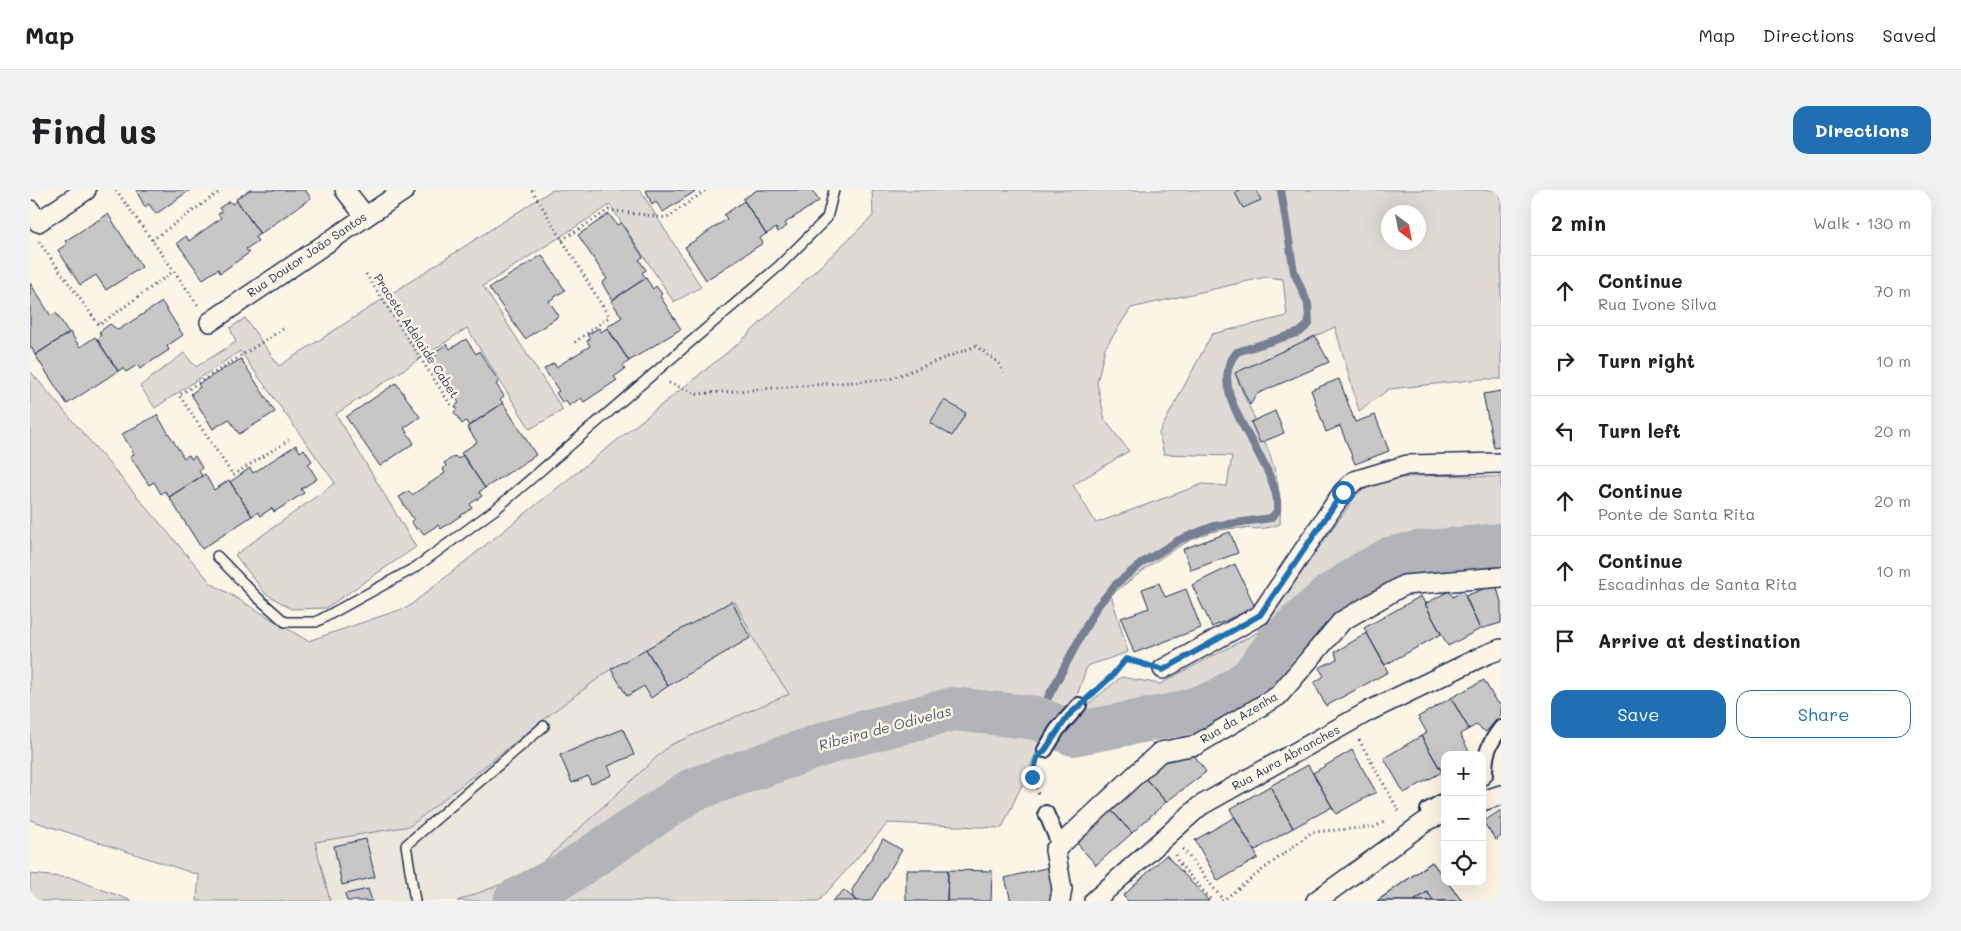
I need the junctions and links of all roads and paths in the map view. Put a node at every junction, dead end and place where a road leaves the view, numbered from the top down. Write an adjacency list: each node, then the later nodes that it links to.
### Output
1 (86, 190): 10 (street)
2 (116, 190): 11 (path)
3 (222, 190): 11 (path)
4 (345, 190): 9 (street)
5 (405, 190): 9 (street, Rua Doutor João Santos)
6 (532, 190): 12 (path)
7 (706, 190): 12 (path)
8 (834, 190): 19 (lane)
9 (365, 216): 15 (street, Rua Doutor João Santos)
10 (33, 224): 13 (path)
11 (152, 240): 13 (path)
12 (562, 240): 17 (path)
13 (174, 271): 15 (path)
14 (366, 274): 20 (path, Praceta Adelaide Cabet)
15 (210, 322)
16 (283, 329): 21 (path)
17 (574, 342)
18 (1003, 373): 19 (path)
19 (652, 377): 23 (lane)
20 (452, 407)
21 (289, 440)
22 (1501, 463): 26 (street)
23 (217, 556)
24 (1501, 577): 40 (street, Rua da Azenha)
25 (1501, 649): 28 (street, Rua Aura Abranches)
26 (1163, 670): 27 (path)
27 (1080, 705): 31 (street)
28 (1349, 722): 38 (path); 46 (street, Rua Aura Abranches)
29 (544, 726): 44 (lane)
30 (1501, 728): 32 (street)
31 (1045, 750): 36 (path)
32 (1486, 755)
33 (1501, 794): 34 (street)
34 (1486, 800)
35 (1441, 802): 37 (street)
36 (1046, 813): 40 (street)
37 (1437, 817): 48 (street)
38 (1394, 818)
39 (1388, 820): 43 (path)
40 (1060, 846): 45 (street)
41 (1188, 856): 43 (path)
42 (1178, 862): 47 (path)
43 (1222, 900)
44 (415, 901)
45 (1060, 901)
46 (1094, 901)
47 (1212, 901)
48 (1316, 901)

